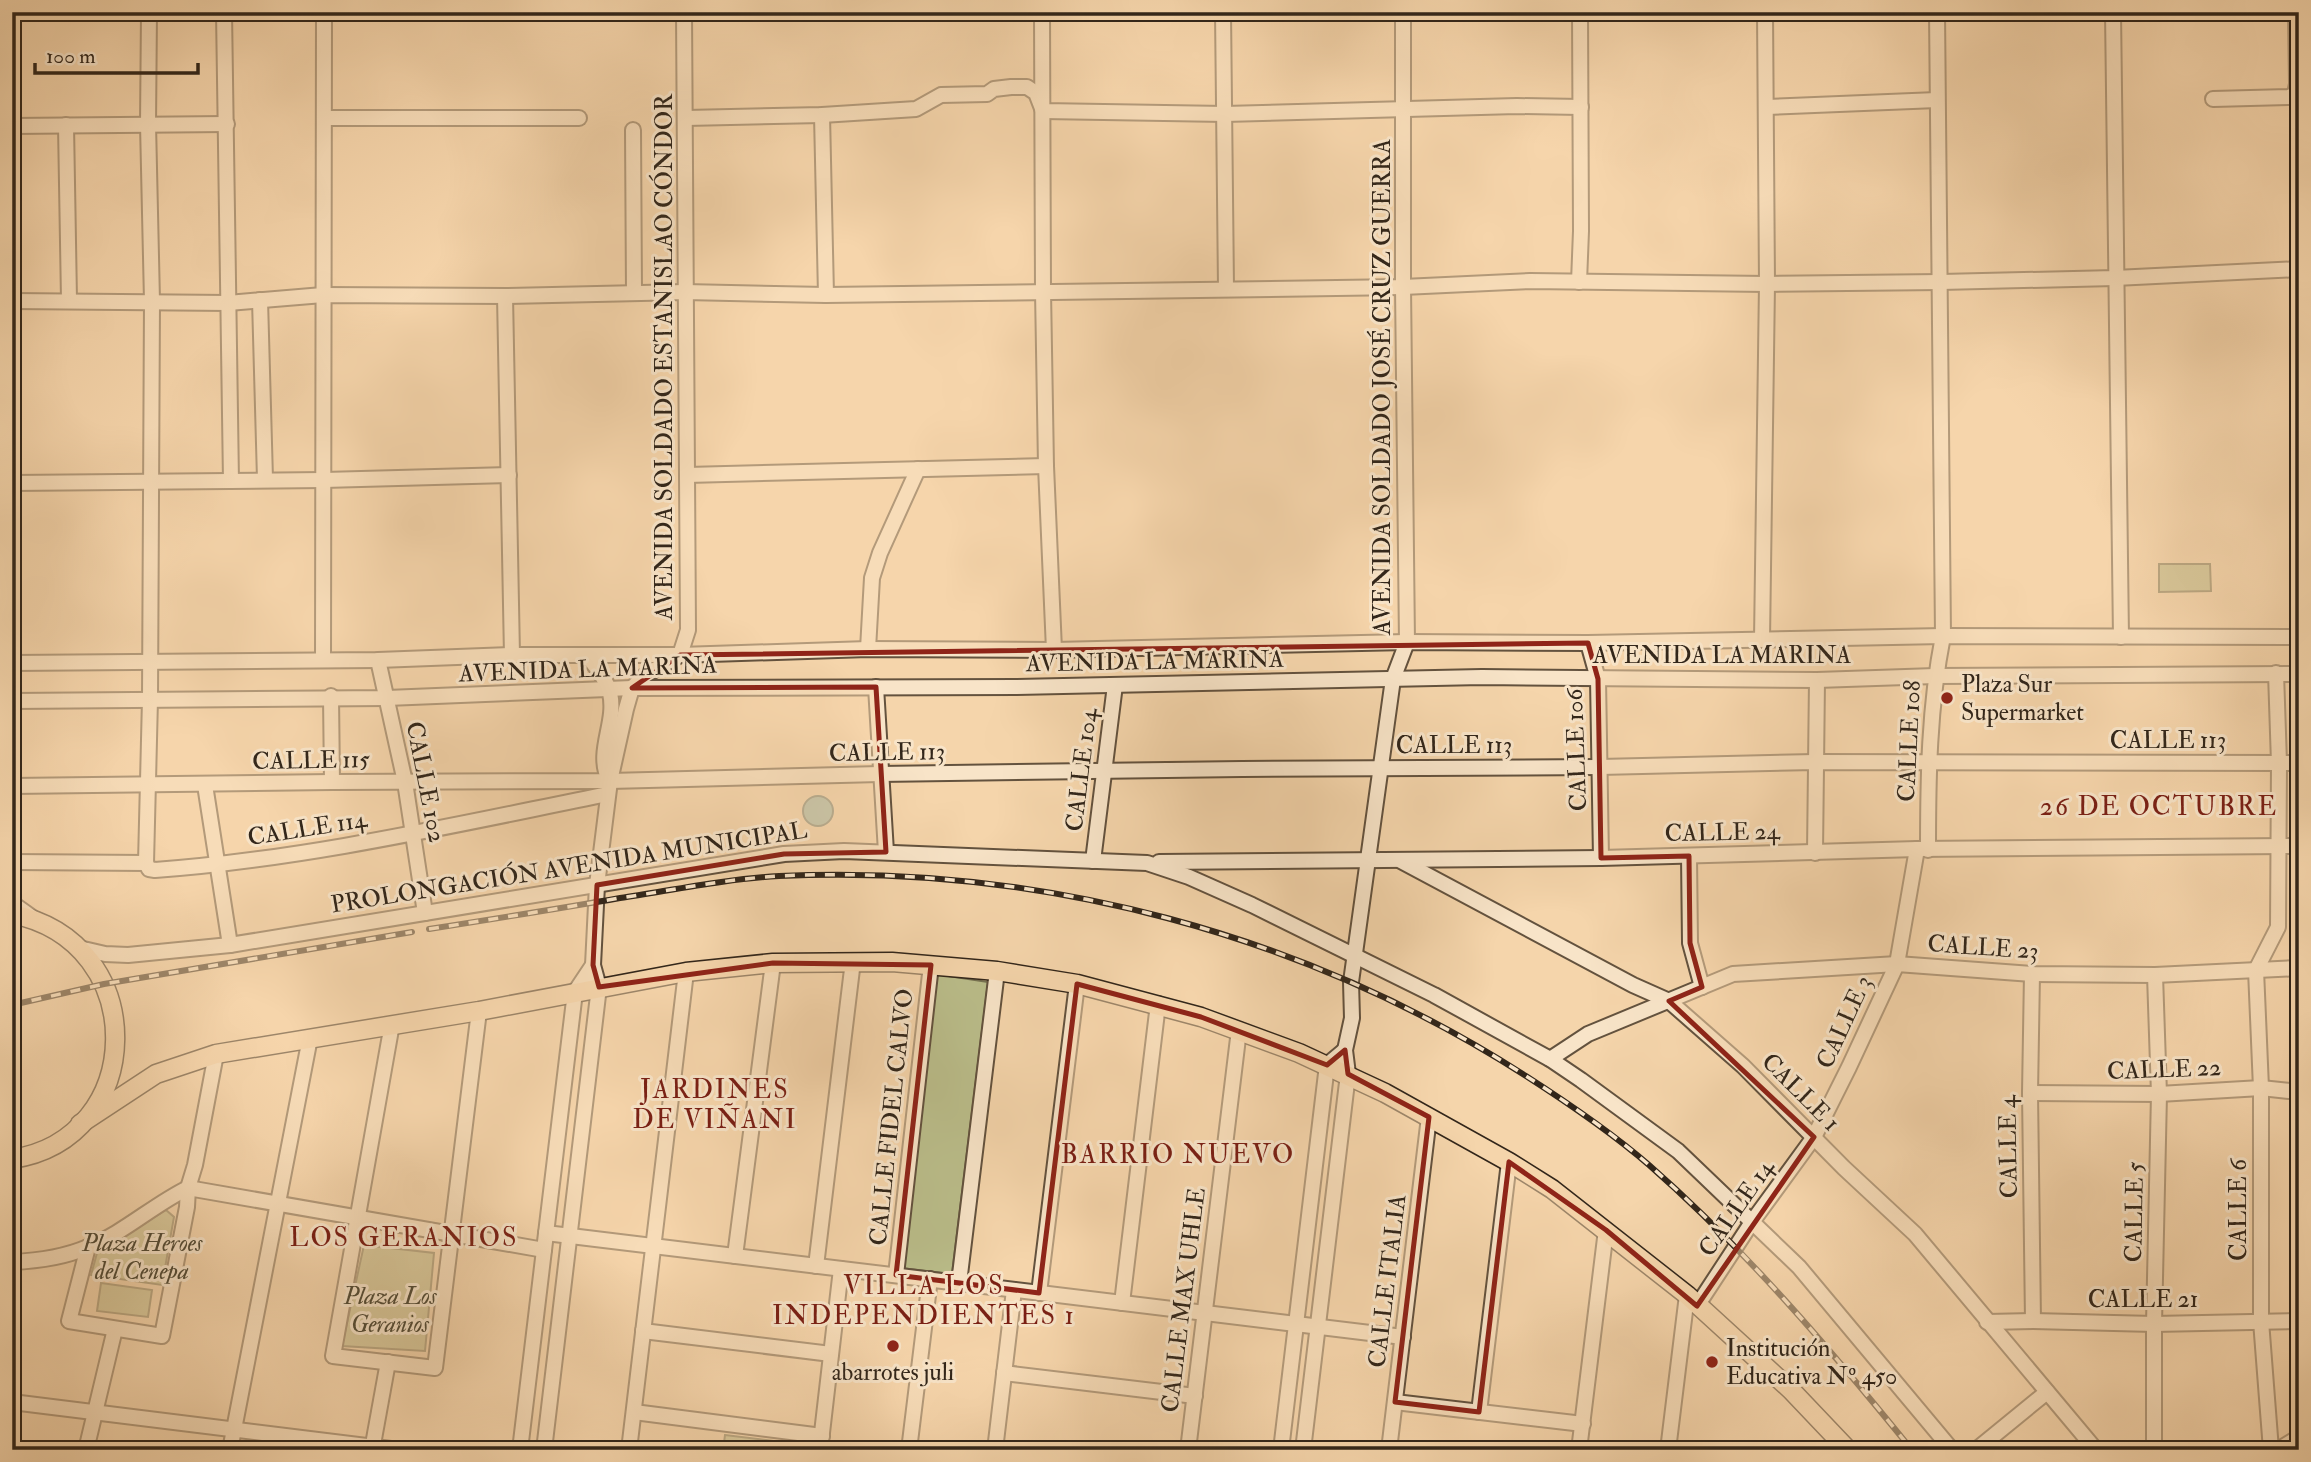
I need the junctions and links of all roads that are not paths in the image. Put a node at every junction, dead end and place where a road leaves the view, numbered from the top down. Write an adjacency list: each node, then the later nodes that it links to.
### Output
1 (149, 12): 24 (street)
2 (224, 12): 25 (street)
3 (324, 12): 21 (street)
4 (684, 12): 23 (street, AVENIDA SOLDADO ESTANISLAO CÓNDOR)
5 (1042, 12): 18 (street)
6 (1223, 12): 19 (street)
7 (1403, 12): 17 (street, AVENIDA SOLDADO JOSÉ CRUZ GUERRA)
8 (1580, 12): 15 (street)
9 (1765, 12): 16 (street)
10 (1937, 12): 14 (street, CALLE 108)
11 (2112, 12): 30 (street)
12 (2296, 12): 13 (street)
13 (2213, 99)
14 (1937, 100): 16 (street); 32 (street, CALLE 108)
15 (1581, 107): 17 (street); 31 (street)
16 (1767, 107): 33 (street)
17 (1404, 108): 19 (street); 34 (street, AVENIDA SOLDADO JOSÉ CRUZ GUERRA)
18 (1043, 111): 19 (street); 20 (street); 36 (street)
19 (1225, 114): 35 (street)
20 (822, 116): 23 (street); 40 (street)
21 (324, 118): 22 (street); 39 (street)
22 (579, 118)
23 (685, 118): 37 (street, AVENIDA SOLDADO ESTANISLAO CÓNDOR)
24 (148, 124): 25 (street); 26 (street); 45 (street)
25 (227, 124): 46 (street)
26 (66, 125): 27 (street); 42 (street)
27 (12, 126)
28 (633, 130): 38 (street)
29 (2299, 269): 30 (street)
30 (2115, 278): 32 (street); 57 (street)
31 (1580, 282): 33 (street); 34 (street)
32 (1941, 282): 33 (street); 56 (street, CALLE 108)
33 (1767, 284): 59 (street)
34 (1403, 287): 35 (street); 60 (street, AVENIDA SOLDADO JOSÉ CRUZ GUERRA)
35 (1226, 288): 36 (street)
36 (1043, 291): 40 (street); 47 (street)
37 (685, 292): 38 (street); 40 (street); 50 (street, AVENIDA SOLDADO ESTANISLAO CÓNDOR)
38 (634, 293): 41 (street)
39 (323, 295): 41 (street); 43 (street); 52 (street)
40 (827, 295)
41 (505, 296): 49 (street)
42 (69, 300): 44 (street); 45 (street)
43 (260, 300): 46 (street); 51 (street)
44 (12, 301)
45 (152, 301): 46 (street); 55 (street)
46 (228, 303): 53 (street)
47 (1046, 466): 48 (street); 63 (street)
48 (918, 470): 50 (street); 62 (street)
49 (509, 475): 52 (street); 66 (street)
50 (687, 475): 65 (street, AVENIDA SOLDADO ESTANISLAO CÓNDOR)
51 (265, 479): 52 (street); 53 (street)
52 (324, 480): 67 (street)
53 (231, 481): 55 (street)
54 (12, 482): 55 (street)
55 (149, 482): 69 (street)
56 (1943, 636): 57 (street, AVENIDA LA MARINA); 59 (street, AVENIDA LA MARINA); 73 (street, CALLE 108)
57 (2121, 637): 58 (street, AVENIDA LA MARINA)
58 (2299, 637)
59 (1762, 640): 61 (street, AVENIDA LA MARINA)
60 (1407, 642): 61 (street, AVENIDA LA MARINA); 63 (street, AVENIDA LA MARINA); 75 (street, AVENIDA SOLDADO JOSÉ CRUZ GUERRA)
61 (1588, 643): 74 (street, CALLE 106)
62 (868, 649): 63 (street, AVENIDA LA MARINA); 65 (street, AVENIDA LA MARINA)
63 (1054, 650)
64 (587, 655): 65 (street, AVENIDA LA MARINA); 66 (street, AVENIDA LA MARINA); 80 (street)
65 (680, 655): 79 (street, AVENIDA SOLDADO ESTANISLAO CÓNDOR)
66 (512, 656): 68 (street, AVENIDA LA MARINA)
67 (323, 660): 68 (street, AVENIDA LA MARINA); 69 (street, AVENIDA LA MARINA)
68 (377, 660): 82 (street, CALLE 102)
69 (150, 662): 70 (street, AVENIDA LA MARINA); 83 (street)
70 (12, 663)
71 (2276, 673): 72 (street, AVENIDA LA MARINA); 73 (street, AVENIDA LA MARINA); 87 (street)
72 (2299, 674)
73 (1935, 676): 76 (street, AVENIDA LA MARINA); 86 (street, CALLE 108)
74 (1598, 678): 75 (street, AVENIDA LA MARINA); 76 (street, AVENIDA LA MARINA); 89 (street, CALLE 106)
75 (1393, 679): 77 (street, AVENIDA LA MARINA); 90 (street, AVENIDA SOLDADO JOSÉ CRUZ GUERRA)
76 (1817, 680): 85 (street)
77 (1115, 685): 78 (street, AVENIDA LA MARINA); 91 (street, CALLE 104)
78 (876, 687): 79 (street, AVENIDA LA MARINA); 92 (street)
79 (632, 688): 80 (street, AVENIDA LA MARINA); 98 (street)
80 (610, 690): 82 (street, AVENIDA LA MARINA); 98 (street)
81 (331, 696): 82 (street, AVENIDA LA MARINA); 83 (street, AVENIDA LA MARINA); 93 (street)
82 (387, 698): 94 (street, CALLE 102)
83 (150, 699): 84 (street, AVENIDA LA MARINA); 95 (street)
84 (12, 701)
85 (1815, 762): 86 (street, CALLE 113); 89 (street, CALLE 113); 104 (street)
86 (1928, 763): 87 (street, CALLE 113); 102 (street, CALLE 108)
87 (2279, 763): 88 (street, CALLE 113); 100 (street)
88 (2299, 763)
89 (1601, 767): 90 (street, CALLE 113); 106 (street, CALLE 106)
90 (1381, 768): 91 (street, CALLE 113); 107 (street, AVENIDA SOLDADO JOSÉ CRUZ GUERRA)
91 (1104, 772): 92 (street, CALLE 113); 109 (street, CALLE 104)
92 (880, 774): 98 (street, CALLE 113); 103 (street)
93 (332, 782): 94 (street, CALLE 115); 96 (street, CALLE 115)
94 (405, 782): 98 (street, CALLE 115); 99 (street, CALLE 102)
95 (149, 785): 96 (street, CALLE 115); 97 (street, CALLE 115); 111 (street)
96 (205, 785): 113 (street)
97 (12, 786)
98 (609, 788): 99 (street, CALLE 114); 114 (street)
99 (414, 833): 113 (street, CALLE 114); 116 (street, CALLE 102)
100 (2279, 846): 101 (street, CALLE 24); 102 (street, CALLE 24); 128 (street)
101 (2299, 846)
102 (1922, 849): 104 (street, CALLE 24); 124 (street, CALLE 108)
103 (886, 852): 109 (street, PROLONGACIÓN AVENIDA MUNICIPAL); 114 (street, PROLONGACIÓN AVENIDA MUNICIPAL)
104 (1815, 853): 105 (street, CALLE 24)
105 (1689, 856): 106 (street, CALLE 24); 135 (street)
106 (1601, 858): 108 (street, CALLE 24)
107 (1368, 859): 108 (street, CALLE 24); 112 (street, CALLE 24); 121 (street, AVENIDA SOLDADO JOSÉ CRUZ GUERRA)
108 (1399, 860): 137 (street, CALLE 1)
109 (1093, 861): 112 (street, PROLONGACIÓN AVENIDA MUNICIPAL)
110 (12, 862): 111 (street, CALLE 114)
111 (146, 863): 113 (street, CALLE 114)
112 (1147, 863): 121 (street, PROLONGACIÓN AVENIDA MUNICIPAL)
113 (217, 866): 119 (street)
114 (597, 885): 116 (street, PROLONGACIÓN AVENIDA MUNICIPAL); 125 (street)
115 (12, 903): 118 (street)
116 (425, 913): 119 (street, PROLONGACIÓN AVENIDA MUNICIPAL)
117 (12, 914): 118 (main road, PROLONGACIÓN AVENIDA MUNICIPAL)
118 (37, 920): 120 (main road, PROLONGACIÓN AVENIDA MUNICIPAL)
119 (230, 946): 120 (street, PROLONGACIÓN AVENIDA MUNICIPAL)
120 (79, 948): 153 (main road, PROLONGACIÓN AVENIDA MUNICIPAL)
121 (1355, 956): 143 (street, AVENIDA SOLDADO JOSÉ CRUZ GUERRA); 145 (street, PROLONGACIÓN AVENIDA MUNICIPAL)
122 (853, 961): 123 (main road, PROLONGACIÓN AVENIDA MUNICIPAL); 126 (main road, PROLONGACIÓN AVENIDA MUNICIPAL); 172 (street)
123 (773, 963): 130 (main road, PROLONGACIÓN AVENIDA MUNICIPAL); 170 (street)
124 (1897, 964): 131 (street, CALLE 23); 135 (street, CALLE 23); 154 (street, CALLE 3)
125 (593, 965): 134 (street); 136 (street)
126 (931, 965): 129 (main road, PROLONGACIÓN AVENIDA MUNICIPAL); 174 (street, CALLE FIDEL CALVO)
127 (2299, 968): 128 (street, CALLE 23)
128 (2256, 970): 132 (street, CALLE 23); 148 (street, CALLE 6)
129 (997, 971): 133 (main road, PROLONGACIÓN AVENIDA MUNICIPAL); 176 (street)
130 (686, 972): 134 (main road, PROLONGACIÓN AVENIDA MUNICIPAL); 167 (street)
131 (2032, 974): 132 (street, CALLE 23); 150 (street, CALLE 4)
132 (2155, 975): 151 (street, CALLE 5)
133 (1077, 984): 138 (main road, PROLONGACIÓN AVENIDA MUNICIPAL); 178 (street)
134 (599, 987): 136 (main road, PROLONGACIÓN AVENIDA MUNICIPAL); 166 (street)
135 (1702, 987): 137 (street, CALLE 23)
136 (575, 992): 139 (main road, PROLONGACIÓN AVENIDA MUNICIPAL); 164 (street)
137 (1669, 1001): 145 (street, CALLE 23); 154 (street, CALLE 1)
138 (1158, 1004): 141 (main road, PROLONGACIÓN AVENIDA MUNICIPAL); 180 (street)
139 (479, 1011): 140 (main road, PROLONGACIÓN AVENIDA MUNICIPAL); 165 (street)
140 (393, 1024): 142 (main road, PROLONGACIÓN AVENIDA MUNICIPAL); 161 (street)
141 (1239, 1030): 146 (main road, PROLONGACIÓN AVENIDA MUNICIPAL); 181 (street, CALLE MAX UHLE)
142 (310, 1038): 144 (main road, PROLONGACIÓN AVENIDA MUNICIPAL); 160 (street)
143 (1345, 1050): 146 (street); 147 (street, AVENIDA SOLDADO JOSÉ CRUZ GUERRA)
144 (216, 1054): 153 (main road, PROLONGACIÓN AVENIDA MUNICIPAL); 159 (street)
145 (1550, 1059): 162 (street, PROLONGACIÓN AVENIDA MUNICIPAL)
146 (1327, 1065): 147 (main road, PROLONGACIÓN AVENIDA MUNICIPAL); 186 (street)
147 (1348, 1074): 152 (main road, PROLONGACIÓN AVENIDA MUNICIPAL); 188 (street, AVENIDA SOLDADO JOSÉ CRUZ GUERRA)
148 (2261, 1088): 149 (street, CALLE 22); 151 (street, CALLE 22); 183 (street, CALLE 6)
149 (2299, 1092)
150 (2030, 1093): 151 (street, CALLE 22); 182 (street, CALLE 4)
151 (2159, 1094): 187 (street, CALLE 5)
152 (1429, 1117): 157 (main road, PROLONGACIÓN AVENIDA MUNICIPAL); 191 (street, CALLE ITALIA)
153 (80, 1124): 155 (main road, PROLONGACIÓN AVENIDA MUNICIPAL)
154 (1814, 1137): 162 (street, CALLE 14); 185 (street, CALLE 1)
155 (32, 1154): 156 (main road, PROLONGACIÓN AVENIDA MUNICIPAL); 158 (main road)
156 (12, 1159)
157 (1509, 1161): 163 (main road, PROLONGACIÓN AVENIDA MUNICIPAL); 201 (street)
158 (12, 1171)
159 (188, 1188): 160 (street); 168 (street); 189 (street)
160 (278, 1205): 161 (street); 203 (street)
161 (358, 1219): 165 (street); 193 (street)
162 (1752, 1222): 179 (street, CALLE 14); 222 (street, PROLONGACIÓN AVENIDA MUNICIPAL)
163 (1606, 1230): 179 (main road, PROLONGACIÓN AVENIDA MUNICIPAL); 202 (street)
164 (546, 1233): 166 (street); 169 (street)
165 (451, 1235): 169 (street); 193 (street)
166 (570, 1236): 167 (street); 211 (street)
167 (653, 1246): 170 (street); 190 (street)
168 (88, 1247): 171 (street); 189 (street)
169 (544, 1250): 210 (street)
170 (735, 1256): 172 (street)
171 (12, 1262)
172 (816, 1266): 173 (street)
173 (841, 1269): 174 (street); 192 (street)
174 (895, 1275): 175 (street)
175 (930, 1279): 176 (street); 213 (street)
176 (959, 1283): 177 (street)
177 (1014, 1290): 178 (street); 194 (street)
178 (1039, 1293): 180 (street)
179 (1692, 1300): 220 (street); 221 (main road, PROLONGACIÓN AVENIDA MUNICIPAL)
180 (1122, 1303): 181 (street)
181 (1205, 1313): 186 (street); 196 (street, CALLE MAX UHLE)
182 (2033, 1321): 185 (street, CALLE 21); 187 (street, CALLE 21)
183 (2260, 1321): 184 (street, CALLE 21); 187 (street, CALLE 21); 226 (street, CALLE 6)
184 (2299, 1321)
185 (1987, 1322): 195 (street, CALLE 1)
186 (1296, 1324): 188 (street); 216 (street)
187 (2154, 1324): 225 (street, CALLE 5)
188 (1318, 1326): 191 (street); 217 (street, AVENIDA SOLDADO JOSÉ CRUZ GUERRA)
189 (115, 1329): 199 (street)
190 (643, 1331): 192 (street); 200 (street)
191 (1403, 1337): 198 (street, CALLE ITALIA)
192 (831, 1354): 205 (street)
193 (388, 1363): 206 (street)
194 (1004, 1373): 196 (street); 214 (street)
195 (2047, 1392): 223 (street); 224 (street, CALLE 1)
196 (1195, 1396): 215 (street, CALLE MAX UHLE)
197 (12, 1402): 199 (street)
198 (1395, 1402): 201 (street); 218 (street, CALLE ITALIA)
199 (94, 1412): 203 (street); 207 (street)
200 (634, 1412): 205 (street); 212 (street)
201 (1479, 1412): 202 (street)
202 (1583, 1424): 219 (street)
203 (234, 1429): 206 (street); 208 (street)
204 (2299, 1437): 227 (street)
205 (821, 1443)
206 (373, 1448): 209 (street)
207 (86, 1450)
208 (230, 1450)
209 (399, 1450)
210 (520, 1450)
211 (544, 1450)
212 (629, 1450)
213 (909, 1450)
214 (995, 1450)
215 (1188, 1450)
216 (1281, 1450)
217 (1303, 1450)
218 (1389, 1450)
219 (1580, 1450)
220 (1668, 1450)
221 (1848, 1450)
222 (1952, 1450)
223 (1976, 1450)
224 (2096, 1450)
225 (2154, 1450)
226 (2271, 1450)
227 (2278, 1450)

